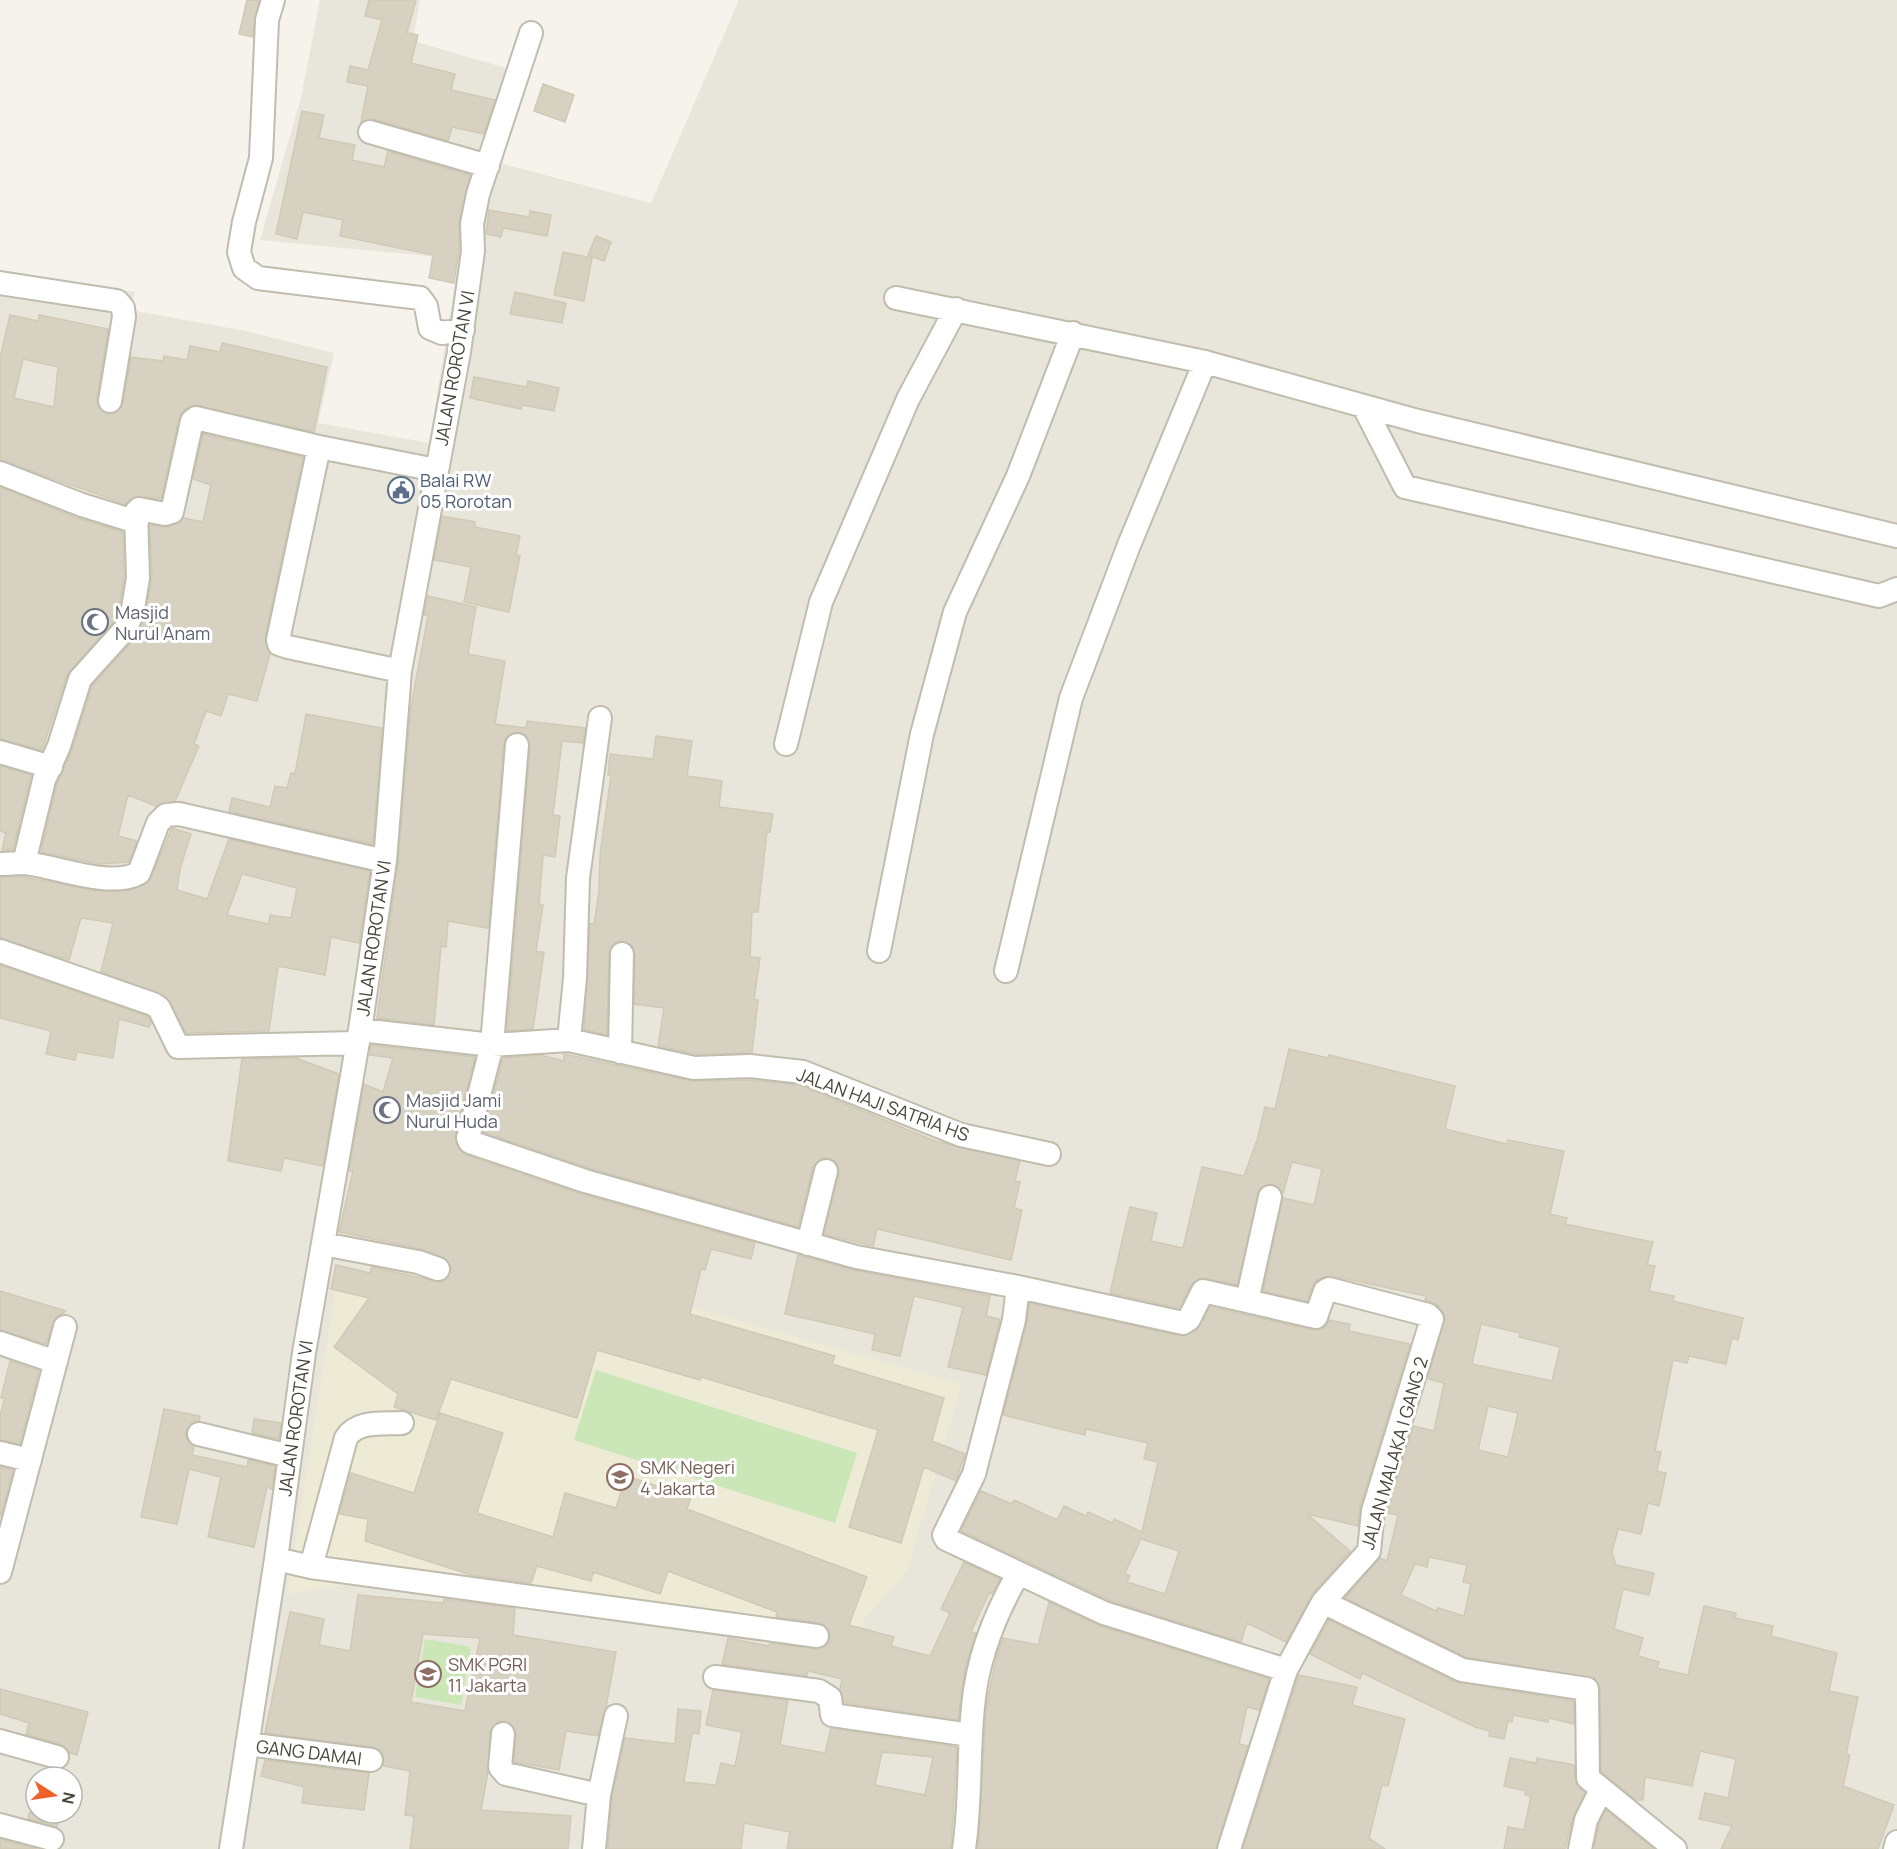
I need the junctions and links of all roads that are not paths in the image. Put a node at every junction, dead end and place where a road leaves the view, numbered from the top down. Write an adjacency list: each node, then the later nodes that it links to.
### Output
1 (273, 0): 8 (street)
2 (531, 33): 4 (street, JALAN ROROTAN VI)
3 (370, 132): 4 (street)
4 (488, 166): 8 (street, JALAN ROROTAN VI)
5 (0, 284): 11 (street)
6 (896, 298): 7 (street)
7 (956, 309): 9 (street); 21 (street)
8 (463, 330): 14 (street, JALAN ROROTAN VI)
9 (1072, 333): 10 (street); 29 (street)
10 (1205, 362): 12 (street); 31 (street)
11 (110, 401)
12 (1364, 407): 17 (street); 18 (street)
13 (319, 447): 14 (street); 16 (street); 19 (street)
14 (436, 470): 19 (street, JALAN ROROTAN VI)
15 (0, 473): 16 (street)
16 (137, 522): 24 (street)
17 (1897, 536)
18 (1897, 589)
19 (400, 671): 25 (street, JALAN ROROTAN VI)
20 (600, 718): 33 (street)
21 (786, 744)
22 (516, 745): 34 (street)
23 (0, 752): 24 (street)
24 (51, 767): 26 (street)
25 (385, 861): 26 (street); 32 (street, JALAN ROROTAN VI)
26 (24, 863): 27 (street)
27 (0, 864)
28 (0, 951): 32 (street, JALAN HAJI SATRIA HS)
29 (879, 951)
30 (622, 954): 35 (street)
31 (1006, 971)
32 (359, 1036): 34 (street, JALAN HAJI SATRIA HS); 39 (street, JALAN ROROTAN VI)
33 (569, 1040): 34 (street, JALAN HAJI SATRIA HS); 35 (street, JALAN HAJI SATRIA HS)
34 (492, 1045): 40 (street)
35 (620, 1052): 36 (street, JALAN HAJI SATRIA HS)
36 (1049, 1154)
37 (826, 1172): 40 (street)
38 (1270, 1197): 43 (street)
39 (323, 1244): 41 (street); 50 (street, JALAN ROROTAN VI)
40 (808, 1244): 42 (street)
41 (438, 1269)
42 (1018, 1287): 43 (street); 55 (street)
43 (1246, 1301): 56 (street, JALAN MALAKA I GANG 2)
44 (65, 1327): 46 (street)
45 (0, 1343): 46 (street)
46 (56, 1362): 51 (street)
47 (402, 1423): 53 (street)
48 (199, 1434): 50 (street)
49 (0, 1453): 51 (street)
50 (290, 1456): 52 (street, JALAN ROROTAN VI)
51 (30, 1460): 54 (street)
52 (276, 1559): 53 (street); 64 (street, JALAN ROROTAN VI)
53 (311, 1567): 57 (street)
54 (0, 1572)
55 (1018, 1574): 58 (street); 62 (street)
56 (1323, 1602): 58 (street, JALAN MALAKA I GANG 2); 67 (street)
57 (817, 1636)
58 (1286, 1670): 75 (street, JALAN MALAKA I GANG 2)
59 (715, 1677): 62 (street)
60 (616, 1716): 68 (street)
61 (502, 1734): 68 (street)
62 (970, 1735): 74 (street)
63 (0, 1741): 65 (street)
64 (247, 1744): 66 (street, GANG DAMAI); 72 (street, JALAN ROROTAN VI)
65 (57, 1757)
66 (371, 1760)
67 (1596, 1787): 76 (street); 77 (street)
68 (599, 1795): 73 (street)
69 (0, 1825): 70 (street)
70 (52, 1839)
71 (1897, 1842): 78 (street)
72 (231, 1849)
73 (594, 1849)
74 (964, 1849)
75 (1229, 1849)
76 (1580, 1849)
77 (1675, 1849)
78 (1895, 1849)

